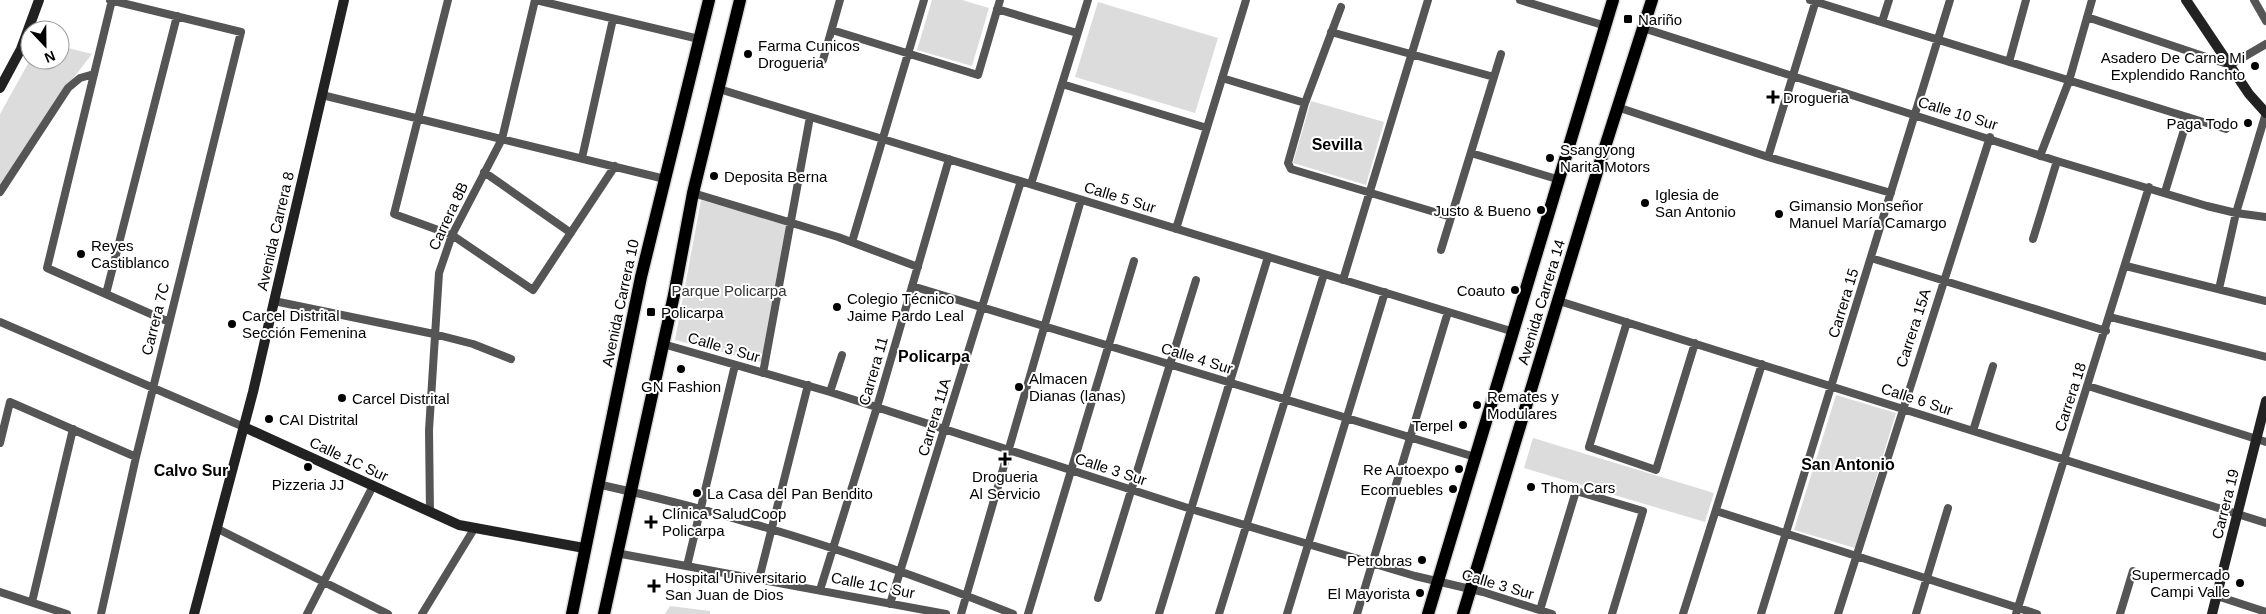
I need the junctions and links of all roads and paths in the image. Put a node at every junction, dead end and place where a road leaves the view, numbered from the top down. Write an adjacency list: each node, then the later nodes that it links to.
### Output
1 (39, 0): 51 (main road)
2 (111, 0): 26 (street); 45 (street)
3 (344, 0): 53 (main road, Avenida Carrera 8)
4 (448, 0): 60 (street)
5 (536, 0): 28 (street); 64 (street, Carrera 8B)
6 (709, 0): 36 (main road, Avenida Carrera 10)
7 (740, 0): 52 (main road)
8 (840, 0): 33 (street)
9 (924, 0): 39 (street)
10 (1000, 0): 25 (street)
11 (1088, 0): 35 (street)
12 (1246, 0): 48 (street)
13 (1428, 0): 40 (street)
14 (1520, 0): 31 (street)
15 (1613, 0): 31 (main road, Avenida Carrera 14)
16 (1652, 0): 32 (main road, Avenida Carrera 14)
17 (1888, 0): 30 (street)
18 (1950, 0): 37 (street, Carrera 15)
19 (2026, 0): 43 (street)
20 (2092, 0): 27 (street)
21 (2186, 0): 44 (main road)
22 (2254, 0): 29 (street)
23 (1814, 1): 30 (street); 47 (street)
24 (1341, 8): 34 (street)
25 (997, 9): 35 (street); 39 (street)
26 (177, 16): 107 (street); 115 (street, Carrera 7C)
27 (2087, 17): 44 (street); 49 (street)
28 (613, 18): 36 (street); 69 (street)
29 (2266, 21)
30 (1882, 22): 37 (street)
31 (1606, 26): 75 (main road, Avenida Carrera 14)
32 (1643, 28): 47 (street, Calle 10 Sur); 55 (main road, Avenida Carrera 14)
33 (832, 30): 39 (street); 42 (street)
34 (1331, 32): 40 (street); 54 (street)
35 (1078, 33): 50 (street)
36 (699, 39): 74 (main road, Avenida Carrera 10)
37 (1938, 40): 43 (street); 57 (street, Carrera 15)
38 (2266, 44): 44 (street)
39 (908, 53): 65 (street)
40 (1412, 54): 46 (street); 83 (street)
41 (1501, 54): 46 (street)
42 (823, 60)
43 (2009, 62): 49 (street)
44 (2230, 65): 56 (main road)
45 (94, 74): 79 (street); 107 (street)
46 (1494, 77): 66 (street)
47 (1792, 77): 57 (street, Calle 10 Sur); 68 (street)
48 (1222, 78): 54 (street); 61 (street)
49 (2069, 80): 59 (street); 67 (street)
50 (1062, 84): 61 (street); 77 (street)
51 (0, 88)
52 (719, 89): 58 (street, Calle 5 Sur); 81 (main road)
53 (322, 95): 60 (street); 108 (main road, Avenida Carrera 8)
54 (1306, 103): 83 (street)
55 (1617, 107): 68 (street); 109 (main road, Avenida Carrera 14)
56 (2266, 113): 85 (street)
57 (1916, 115): 63 (street, Calle 10 Sur); 82 (street, Carrera 15)
58 (810, 117): 65 (street, Calle 5 Sur); 88 (street)
59 (2188, 117): 62 (street); 80 (street)
60 (418, 118): 64 (street); 91 (street)
61 (1207, 128): 89 (street)
62 (2226, 129)
63 (1990, 138): 67 (street, Calle 10 Sur); 103 (street, Carrera 15A)
64 (502, 139): 69 (street); 73 (street, Carrera 8B)
65 (883, 139): 70 (street, Calle 5 Sur); 93 (street)
66 (1471, 153): 75 (street); 86 (street)
67 (2040, 156): 71 (street, Calle 10 Sur)
68 (1768, 157): 82 (street)
69 (582, 158): 72 (street)
70 (949, 159): 76 (street, Calle 5 Sur); 99 (street, Carrera 11)
71 (2057, 160): 78 (street, Calle 10 Sur); 92 (street)
72 (615, 166): 74 (street); 90 (street)
73 (484, 172): 90 (street); 91 (street, Carrera 8B)
74 (665, 179): 155 (main road, Avenida Carrera 10)
75 (1560, 180): 119 (main road, Avenida Carrera 14)
76 (1021, 181): 77 (street, Calle 5 Sur); 111 (street, Carrera 11A)
77 (1032, 184): 84 (street, Calle 5 Sur)
78 (2149, 187): 80 (street, Calle 10 Sur); 98 (street, Carrera 18)
79 (0, 192)
80 (2165, 192): 85 (street, Calle 10 Sur)
81 (693, 193): 88 (street); 122 (main road)
82 (1891, 193): 96 (street, Carrera 15)
83 (1370, 194): 86 (street); 102 (street)
84 (1081, 200): 89 (street, Calle 5 Sur); 117 (street)
85 (2236, 214): 87 (street, Calle 10 Sur); 105 (street)
86 (1451, 217): 94 (street)
87 (2266, 217)
88 (791, 223): 93 (street); 131 (street)
89 (1176, 228): 95 (street, Calle 5 Sur)
90 (571, 233): 91 (street)
91 (452, 235): 120 (street, Carrera 8B)
92 (2033, 239)
93 (852, 242): 99 (street)
94 (1441, 250)
95 (1268, 257): 100 (street, Calle 5 Sur); 132 (street)
96 (1871, 258): 103 (street); 134 (street, Carrera 15)
97 (1134, 261): 123 (street)
98 (2126, 266): 105 (street); 113 (street, Carrera 18)
99 (918, 267): 104 (street, Carrera 11)
100 (1324, 274): 102 (street, Calle 5 Sur); 138 (street)
101 (1196, 280): 127 (street)
102 (1343, 280): 106 (street, Calle 5 Sur)
103 (1943, 281): 118 (street); 141 (street, Carrera 15A)
104 (912, 286): 111 (street, Calle 4 Sur); 140 (street, Carrera 11)
105 (2218, 289): 110 (street)
106 (1384, 292): 112 (street, Calle 5 Sur); 142 (street)
107 (106, 294): 115 (street)
108 (274, 301): 120 (street); 143 (main road, Avenida Carrera 8)
109 (1559, 301): 116 (street, Calle 6 Sur); 184 (main road, Avenida Carrera 14)
110 (2266, 301)
111 (982, 307): 117 (street, Calle 4 Sur); 145 (street, Carrera 11A)
112 (1448, 312): 119 (street, Calle 5 Sur); 147 (street)
113 (2110, 317): 118 (street, Carrera 18); 125 (street)
114 (0, 322): 136 (street, Calle 1C Sur)
115 (169, 322): 136 (street, Carrera 7C)
116 (1628, 322): 121 (street, Calle 6 Sur); 121 (street)
117 (1044, 326): 123 (street, Calle 4 Sur); 150 (street)
118 (2106, 331): 135 (street, Carrera 18)
119 (1514, 332): 152 (main road, Avenida Carrera 14)
120 (434, 334): 126 (street); 162 (street, Carrera 8B)
121 (1695, 343): 128 (street, Calle 6 Sur)
122 (663, 344): 129 (street, Calle 3 Sur); 158 (main road)
123 (1108, 346): 127 (street, Calle 4 Sur); 154 (street)
124 (842, 355): 137 (street)
125 (2266, 357)
126 (511, 359)
127 (1170, 364): 132 (street, Calle 4 Sur); 157 (street)
128 (1762, 364): 134 (street, Calle 6 Sur); 163 (street)
129 (736, 365): 131 (street, Calle 3 Sur); 159 (street)
130 (1993, 366): 146 (street)
131 (763, 373): 133 (street, Calle 3 Sur)
132 (1229, 382): 138 (street, Calle 4 Sur); 161 (street)
133 (808, 386): 137 (street, Calle 3 Sur); 169 (street)
134 (1831, 386): 141 (street, Calle 6 Sur); 170 (street, Carrera 15)
135 (2088, 386): 148 (street); 153 (street, Carrera 18)
136 (152, 388): 143 (street, Calle 1C Sur); 151 (street, Carrera 7C)
137 (830, 392): 140 (street, Calle 3 Sur)
138 (1285, 400): 142 (street, Calle 4 Sur); 166 (street)
139 (2266, 401): 148 (main road, Carrera 19)
140 (877, 407): 145 (street, Calle 3 Sur); 173 (street, Carrera 11)
141 (1902, 409): 146 (street, Calle 6 Sur); 175 (street, Carrera 15A)
142 (1346, 418): 147 (street, Calle 4 Sur); 171 (street)
143 (244, 427): 156 (main road, Calle 1C Sur); 167 (main road, Avenida Carrera 8)
144 (73, 429): 149 (street); 151 (street); 190 (street)
145 (944, 429): 150 (street, Calle 3 Sur); 179 (street, Carrera 11A)
146 (1973, 431): 153 (street, Calle 6 Sur)
147 (1410, 438): 152 (street, Calle 4 Sur); 176 (street)
148 (2261, 441): 164 (main road, Carrera 19)
149 (0, 443)
150 (1008, 450): 154 (street, Calle 3 Sur); 187 (street)
151 (136, 457): 196 (street, Carrera 7C)
152 (1474, 457): 183 (main road, Avenida Carrera 14)
153 (2065, 460): 164 (street, Calle 6 Sur); 193 (street, Carrera 18)
154 (1071, 470): 157 (street, Calle 3 Sur); 206 (street)
155 (598, 484): 158 (street); 172 (main road, Avenida Carrera 10)
156 (373, 486): 162 (main road, Calle 1C Sur); 182 (street)
157 (1131, 490): 161 (street, Calle 3 Sur); 189 (street)
158 (630, 492): 159 (street); 174 (main road)
159 (701, 508): 169 (street); 177 (street)
160 (1948, 508): 181 (street)
161 (1191, 509): 166 (street, Calle 3 Sur); 207 (street)
162 (430, 512): 168 (main road, Calle 1C Sur)
163 (1716, 512): 170 (street); 215 (street)
164 (2238, 515): 165 (street, Calle 6 Sur); 188 (main road, Carrera 19)
165 (2266, 524)
166 (1248, 526): 171 (street, Calle 3 Sur); 208 (street)
167 (218, 529): 182 (street); 197 (main road, Avenida Carrera 8)
168 (474, 529): 172 (main road, Calle 1C Sur); 200 (street)
169 (772, 529): 173 (street); 180 (street)
170 (1786, 534): 175 (street); 216 (street, Carrera 15)
171 (1308, 544): 176 (street, Calle 3 Sur); 209 (street)
172 (584, 548): 201 (main road, Avenida Carrera 10)
173 (833, 548): 179 (street); 185 (street, Carrera 11)
174 (616, 553): 177 (street, Calle 1C Sur); 202 (main road)
175 (1856, 556): 181 (street); 217 (street, Carrera 15A)
176 (1372, 564): 183 (street, Calle 3 Sur); 210 (street)
177 (687, 566): 180 (street, Calle 1C Sur)
178 (2133, 571): 220 (street)
179 (900, 572): 187 (street); 191 (street, Carrera 11A)
180 (759, 579): 185 (street, Calle 1C Sur)
181 (1927, 579): 193 (street); 218 (street)
182 (324, 581): 198 (street); 199 (street)
183 (1437, 582): 184 (street, Calle 3 Sur); 211 (main road, Avenida Carrera 14)
184 (1470, 589): 192 (street, Calle 3 Sur); 212 (main road, Avenida Carrera 14)
185 (820, 590): 191 (street, Calle 1C Sur)
186 (0, 592): 190 (street)
187 (966, 596): 204 (street); 205 (street)
188 (2217, 596): 194 (street); 221 (main road, Carrera 19)
189 (1098, 598)
190 (32, 602): 195 (street)
191 (890, 604): 203 (street, Calle 1C Sur)
192 (1540, 610): 213 (street, Calle 3 Sur); 214 (street)
193 (2017, 611): 219 (street)
194 (2266, 612)
195 (67, 614)
196 (101, 614)
197 (194, 614)
198 (307, 614)
199 (388, 614)
200 (422, 614)
201 (572, 614)
202 (604, 614)
203 (946, 614)
204 (961, 614)
205 (1013, 614)
206 (1028, 614)
207 (1159, 614)
208 (1219, 614)
209 (1287, 614)
210 (1357, 614)
211 (1428, 614)
212 (1463, 614)
213 (1552, 614)
214 (1612, 614)
215 (1683, 614)
216 (1761, 614)
217 (1838, 614)
218 (1916, 614)
219 (2038, 614)
220 (2120, 614)
221 (2212, 614)

